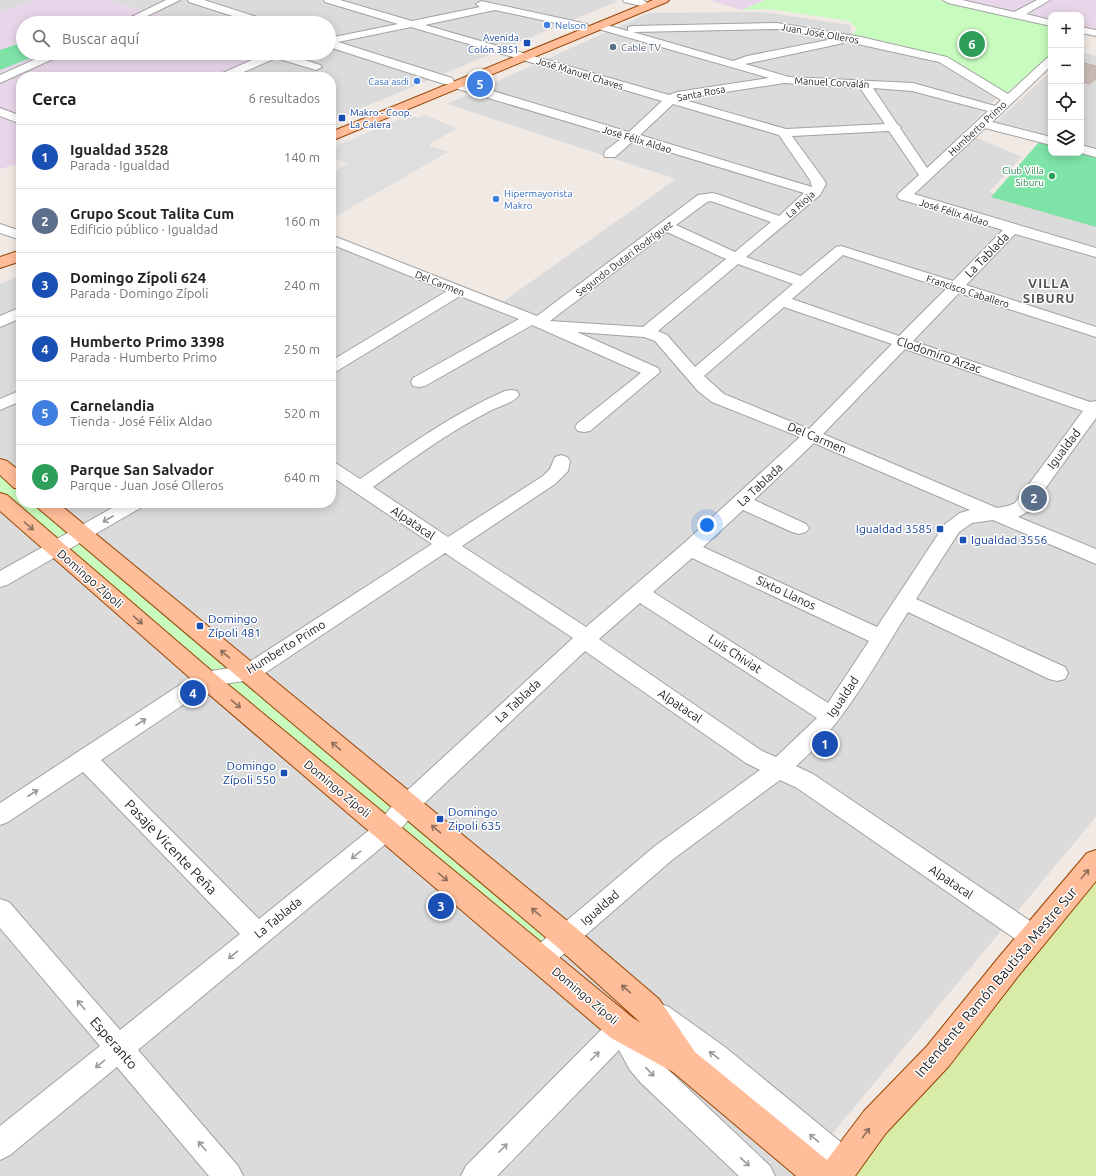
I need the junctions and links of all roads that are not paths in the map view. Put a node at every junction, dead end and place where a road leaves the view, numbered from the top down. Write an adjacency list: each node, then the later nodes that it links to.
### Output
1 (175, 0): 12 (street)
2 (193, 0): 13 (street)
3 (329, 0): 15 (street, José Manuel Chaves)
4 (628, 0): 9 (street)
5 (663, 0): 17 (main road)
6 (948, 0): 11 (street)
7 (1045, 0): 11 (street)
8 (470, 1): 10 (street)
9 (645, 1): 16 (main road)
10 (495, 7): 15 (street); 16 (street)
11 (1016, 15): 14 (street)
12 (140, 16)
13 (243, 16)
14 (1048, 22)
15 (411, 24): 22 (street); 24 (street, José Manuel Chaves)
16 (582, 26): 24 (main road)
17 (599, 26): 18 (street, Manuel Corvalán); 24 (main road)
18 (619, 31): 21 (street, Juan José Olleros); 29 (street, Manuel Corvalán)
19 (1084, 31): 20 (street)
20 (1096, 33)
21 (847, 38): 29 (street); 36 (street, Juan José Olleros)
22 (336, 40)
23 (336, 44): 34 (street, José Félix Aldao)
24 (521, 55): 34 (main road); 37 (street, José Manuel Chaves)
25 (42, 60): 32 (street)
26 (260, 60): 30 (street)
27 (296, 60): 31 (street)
28 (1048, 63): 36 (street, Humberto Primo)
29 (734, 64): 33 (street, Manuel Corvalán)
30 (233, 72)
31 (306, 72)
32 (0, 79)
33 (788, 80): 35 (street, Manuel Corvalán); 37 (street, Santa Rosa)
34 (454, 83): 42 (main road); 45 (main road); 46 (street, José Félix Aldao)
35 (864, 84): 38 (street, Manuel Corvalán); 43 (street)
36 (1008, 99): 38 (street, Humberto Primo)
37 (670, 100): 44 (street, José Manuel Chaves); 46 (street, Santa Rosa)
38 (997, 110): 41 (street, Humberto Primo)
39 (0, 112): 40 (street)
40 (16, 118)
41 (982, 123): 47 (street); 52 (street, Humberto Primo)
42 (336, 126)
43 (894, 127): 44 (street); 49 (street)
44 (785, 133): 54 (street, La Rioja)
45 (336, 135)
46 (631, 137): 51 (street, Santa Rosa); 54 (street, José Félix Aldao)
47 (1048, 140)
48 (1084, 150): 50 (street)
49 (910, 152): 52 (street); 53 (street)
50 (1096, 153)
51 (610, 154)
52 (945, 158): 53 (street, Humberto Primo)
53 (926, 176): 55 (street, Humberto Primo)
54 (815, 192): 56 (street, La Rioja)
55 (904, 196): 59 (street, José Félix Aldao)
56 (782, 221): 57 (street, Segundo Dutari Rodríguez); 66 (street, La Rioja)
57 (667, 226): 66 (street); 76 (street, Segundo Dutari Rodríguez)
58 (0, 228): 60 (street)
59 (1012, 229): 64 (street, José Félix Aldao); 71 (street, La Tablada)
60 (16, 234)
61 (336, 241): 62 (street, Del Carmen)
62 (347, 245): 63 (street); 72 (street, Del Carmen)
63 (336, 250)
64 (1096, 253)
65 (16, 256): 67 (main road)
66 (736, 259): 70 (street); 77 (street, La Rioja)
67 (0, 263)
68 (16, 268): 69 (main road)
69 (0, 274)
70 (803, 282): 71 (street, Francisco Caballero); 73 (street)
71 (956, 288): 78 (street, Francisco Caballero); 79 (street, La Tablada)
72 (459, 290): 76 (street, Del Carmen); 80 (street)
73 (782, 300): 79 (street, Clodomiro Arzac); 81 (street)
74 (16, 314): 75 (street)
75 (0, 322)
76 (539, 323): 77 (street, Del Carmen); 82 (street); 87 (street, Del Carmen)
77 (647, 332): 81 (street, Del Carmen)
78 (1096, 332)
79 (904, 343): 86 (street, Clodomiro Arzac); 88 (street, La Tablada)
80 (336, 365)
81 (694, 376): 88 (street, Del Carmen)
82 (419, 382)
83 (511, 395): 93 (street)
84 (16, 397): 85 (street)
85 (0, 405)
86 (1095, 408): 98 (street, Igualdad)
87 (584, 427)
88 (812, 436): 95 (street, La Tablada); 98 (street, Del Carmen)
89 (561, 461): 101 (street, Humberto Primo)
90 (0, 465): 92 (main road)
91 (336, 471): 93 (street, Alpatacal)
92 (16, 479)
93 (360, 488): 101 (street, Alpatacal)
94 (0, 500): 102 (main road, Domingo Zípoli, one-way to 102)
95 (741, 502): 99 (street); 103 (street, La Tablada)
96 (51, 508): 100 (main road, Domingo Zípoli)
97 (126, 508): 100 (street, one-way to 100)
98 (994, 514): 104 (street, Del Carmen); 107 (street, Igualdad)
99 (799, 528)
100 (82, 534): 102 (street); 111 (main road, Domingo Zípoli, one-way to 100)
101 (446, 545): 109 (street, Alpatacal); 111 (street, Humberto Primo)
102 (56, 549): 105 (street); 112 (main road, Domingo Zípoli, one-way to 112)
103 (690, 549): 106 (street, La Tablada); 108 (street, Sixto Llanos)
104 (1096, 557)
105 (0, 580)
106 (640, 593): 109 (street, La Tablada); 113 (street, Luis Chiviat)
107 (904, 602): 108 (street, Igualdad); 110 (street)
108 (882, 638): 113 (street, Igualdad)
109 (585, 639): 115 (street, Alpatacal); 116 (street, La Tablada)
110 (1057, 673)
111 (248, 674): 112 (street, Humberto Primo); 116 (main road, Domingo Zípoli, one-way to 111)
112 (206, 679): 114 (street, Humberto Primo, one-way to 112); 118 (main road, Domingo Zípoli, one-way to 118)
113 (831, 716): 115 (street, Igualdad)
114 (85, 759): 117 (street, Humberto Primo, one-way to 114); 121 (street, Pasaje Vicente Peña)
115 (780, 769): 122 (street, Igualdad); 123 (street, Alpatacal)
116 (407, 805): 118 (street, La Tablada); 122 (main road, Domingo Zípoli, one-way to 116)
117 (0, 815)
118 (386, 830): 121 (street, La Tablada, one-way to 121); 124 (main road, Domingo Zípoli, one-way to 124)
119 (1096, 861): 123 (main road, Intendente Ramón Bautista Mestre Sur, one-way to 119)
120 (0, 910): 127 (street, Esperanto, one-way to 120)
121 (258, 935): 127 (street, La Tablada, one-way to 127)
122 (566, 937): 124 (street, Igualdad); 125 (main road, Domingo Zípoli, one-way to 122)
123 (1033, 938): 130 (main road, Intendente Ramón Bautista Mestre Sur, one-way to 123)
124 (541, 958): 126 (main road, Domingo Zípoli)
125 (649, 1009): 128 (main road, Domingo Zípoli); 130 (street, Domingo Zípoli, one-way to 125)
126 (622, 1028): 128 (main road, Domingo Zípoli); 132 (street, one-way to 126); 133 (street, one-way to 133)
127 (119, 1049): 129 (street, La Tablada, one-way to 129); 131 (street, Esperanto, one-way to 127)
128 (684, 1062): 130 (main road, Domingo Zípoli)
129 (0, 1145)
130 (825, 1168)
131 (223, 1174)
132 (476, 1176)
133 (760, 1176)

